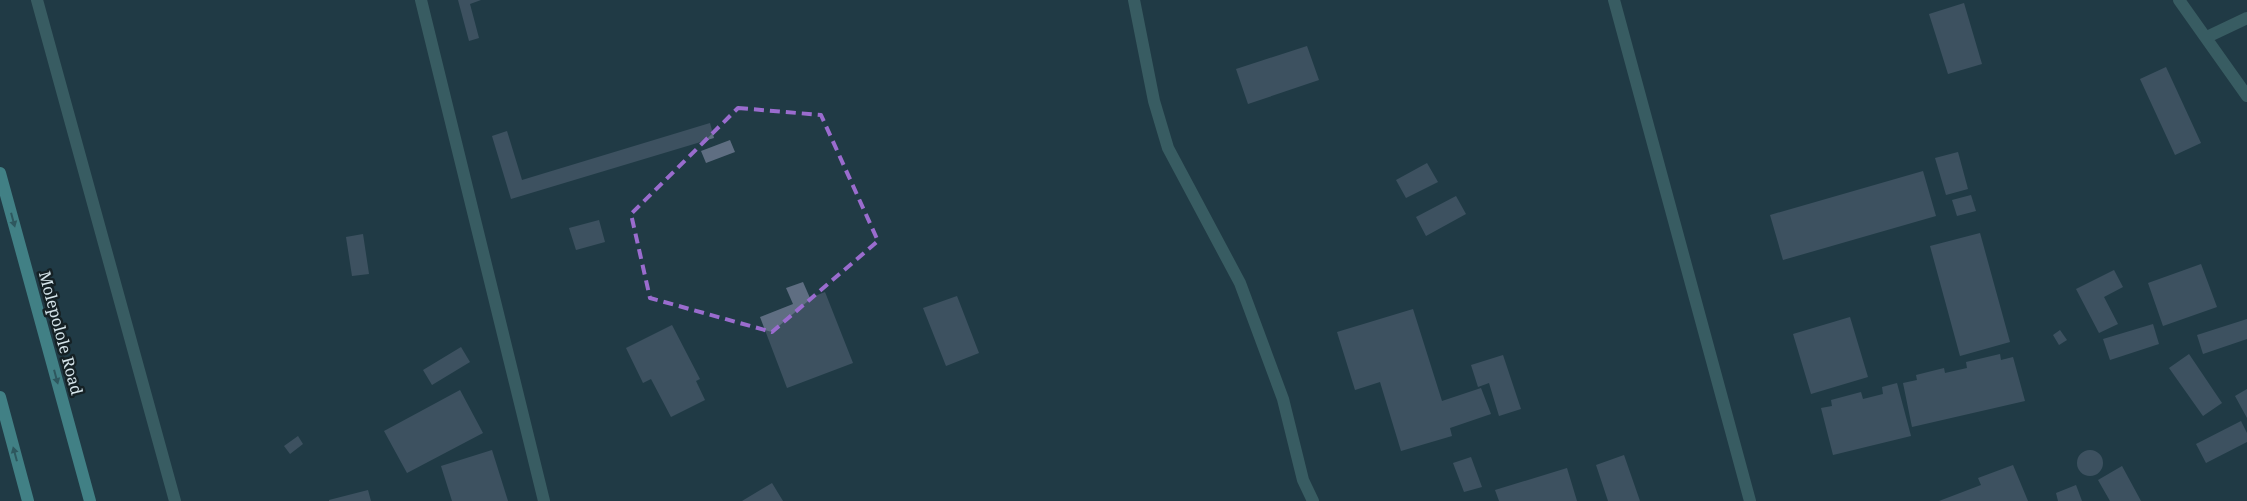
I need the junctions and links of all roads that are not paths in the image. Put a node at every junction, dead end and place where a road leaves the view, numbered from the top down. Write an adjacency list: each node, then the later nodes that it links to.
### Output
1 (37, 0): 13 (street)
2 (421, 0): 14 (street)
3 (1134, 0): 15 (street)
4 (1614, 0): 16 (street)
5 (2179, 0): 7 (street)
6 (2247, 18): 7 (street)
7 (2207, 37): 8 (street)
8 (2247, 96)
9 (0, 173): 12 (main road, Molepolole Road, one-way to 12)
10 (0, 397): 11 (main road, one-way to 10)
11 (28, 501)
12 (90, 501)
13 (175, 501)
14 (544, 501)
15 (1313, 501)
16 (1750, 501)

